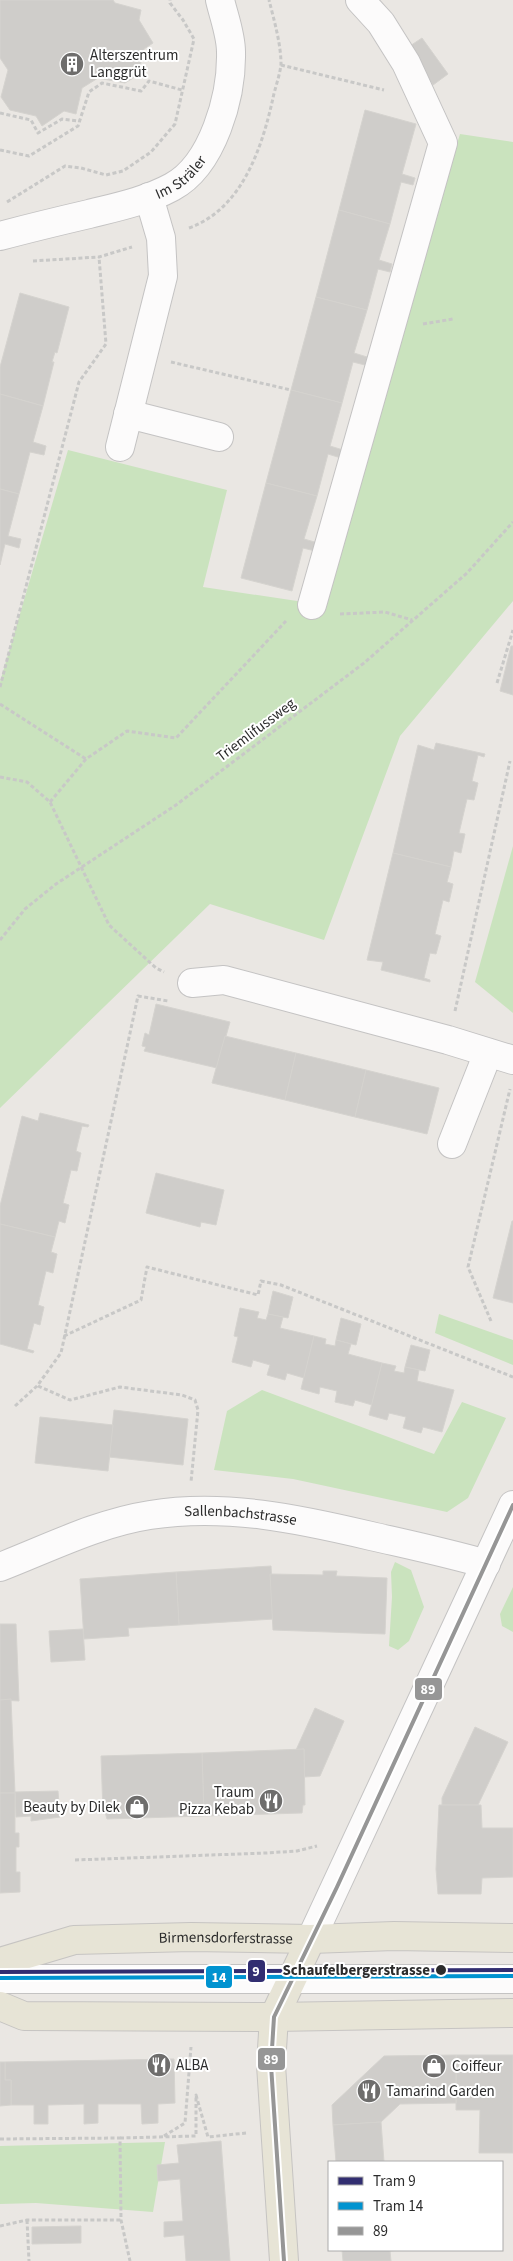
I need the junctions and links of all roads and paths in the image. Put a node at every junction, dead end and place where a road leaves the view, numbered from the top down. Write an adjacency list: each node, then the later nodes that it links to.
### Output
1 (170, 0): 6 (path)
2 (220, 0): 11 (street, Im Sträler)
3 (270, 0): 5 (path)
4 (360, 0): 7 (street)
5 (281, 64): 7 (path); 13 (path)
6 (182, 90): 9 (path); 12 (path)
7 (423, 99): 25 (street)
8 (0, 113): 9 (path)
9 (79, 122): 10 (path)
10 (0, 150)
11 (149, 197): 14 (street, Im Sträler); 19 (street)
12 (0, 206)
13 (182, 231)
14 (0, 236)
15 (136, 246): 16 (path)
16 (99, 257): 17 (path); 18 (path)
17 (24, 261)
18 (106, 344): 19 (path); 29 (path)
19 (142, 355): 20 (path); 21 (street)
20 (291, 390)
21 (128, 414): 22 (street); 23 (street)
22 (219, 437)
23 (120, 447)
24 (513, 522): 26 (path, Triemlifussweg)
25 (312, 605): 26 (path); 31 (path)
26 (413, 620): 35 (path, Triemlifussweg)
27 (513, 630): 28 (path)
28 (497, 684)
29 (0, 687)
30 (0, 704): 31 (path)
31 (86, 759): 34 (path)
32 (510, 761): 38 (path)
33 (0, 778): 34 (path)
34 (50, 802): 35 (path)
35 (80, 868): 36 (path, Triemlifussweg); 37 (path)
36 (0, 940)
37 (192, 983): 38 (street); 43 (path)
38 (448, 1040): 39 (street)
39 (500, 1056): 41 (street)
40 (511, 1088): 42 (path)
41 (452, 1144)
42 (491, 1321)
43 (64, 1336): 44 (path); 45 (path)
44 (513, 1377)
45 (38, 1386): 46 (path); 48 (path)
46 (15, 1406)
47 (513, 1505): 49 (street)
48 (188, 1510): 49 (street, Sallenbachstrasse); 50 (street, Sallenbachstrasse)
49 (486, 1564): 54 (street)
50 (0, 1567)
51 (318, 1846): 52 (path)
52 (75, 1860)
53 (513, 1938): 54 (main road, Birmensdorferstrasse)
54 (311, 1939): 55 (main road, Birmensdorferstrasse); 57 (main road)
55 (0, 1962)
56 (0, 1979): 57 (street)
57 (293, 1979): 58 (street); 61 (main road)
58 (513, 1979)
59 (0, 2006): 61 (main road)
60 (513, 2013): 61 (main road)
61 (274, 2017): 72 (main road)
62 (192, 2046): 64 (path)
63 (251, 2132): 64 (path)
64 (162, 2136): 65 (path)
65 (120, 2138): 66 (path); 68 (path)
66 (0, 2139)
67 (26, 2220): 68 (path); 69 (path); 70 (path)
68 (121, 2220): 71 (path)
69 (0, 2226)
70 (29, 2261)
71 (130, 2261)
72 (284, 2261)

